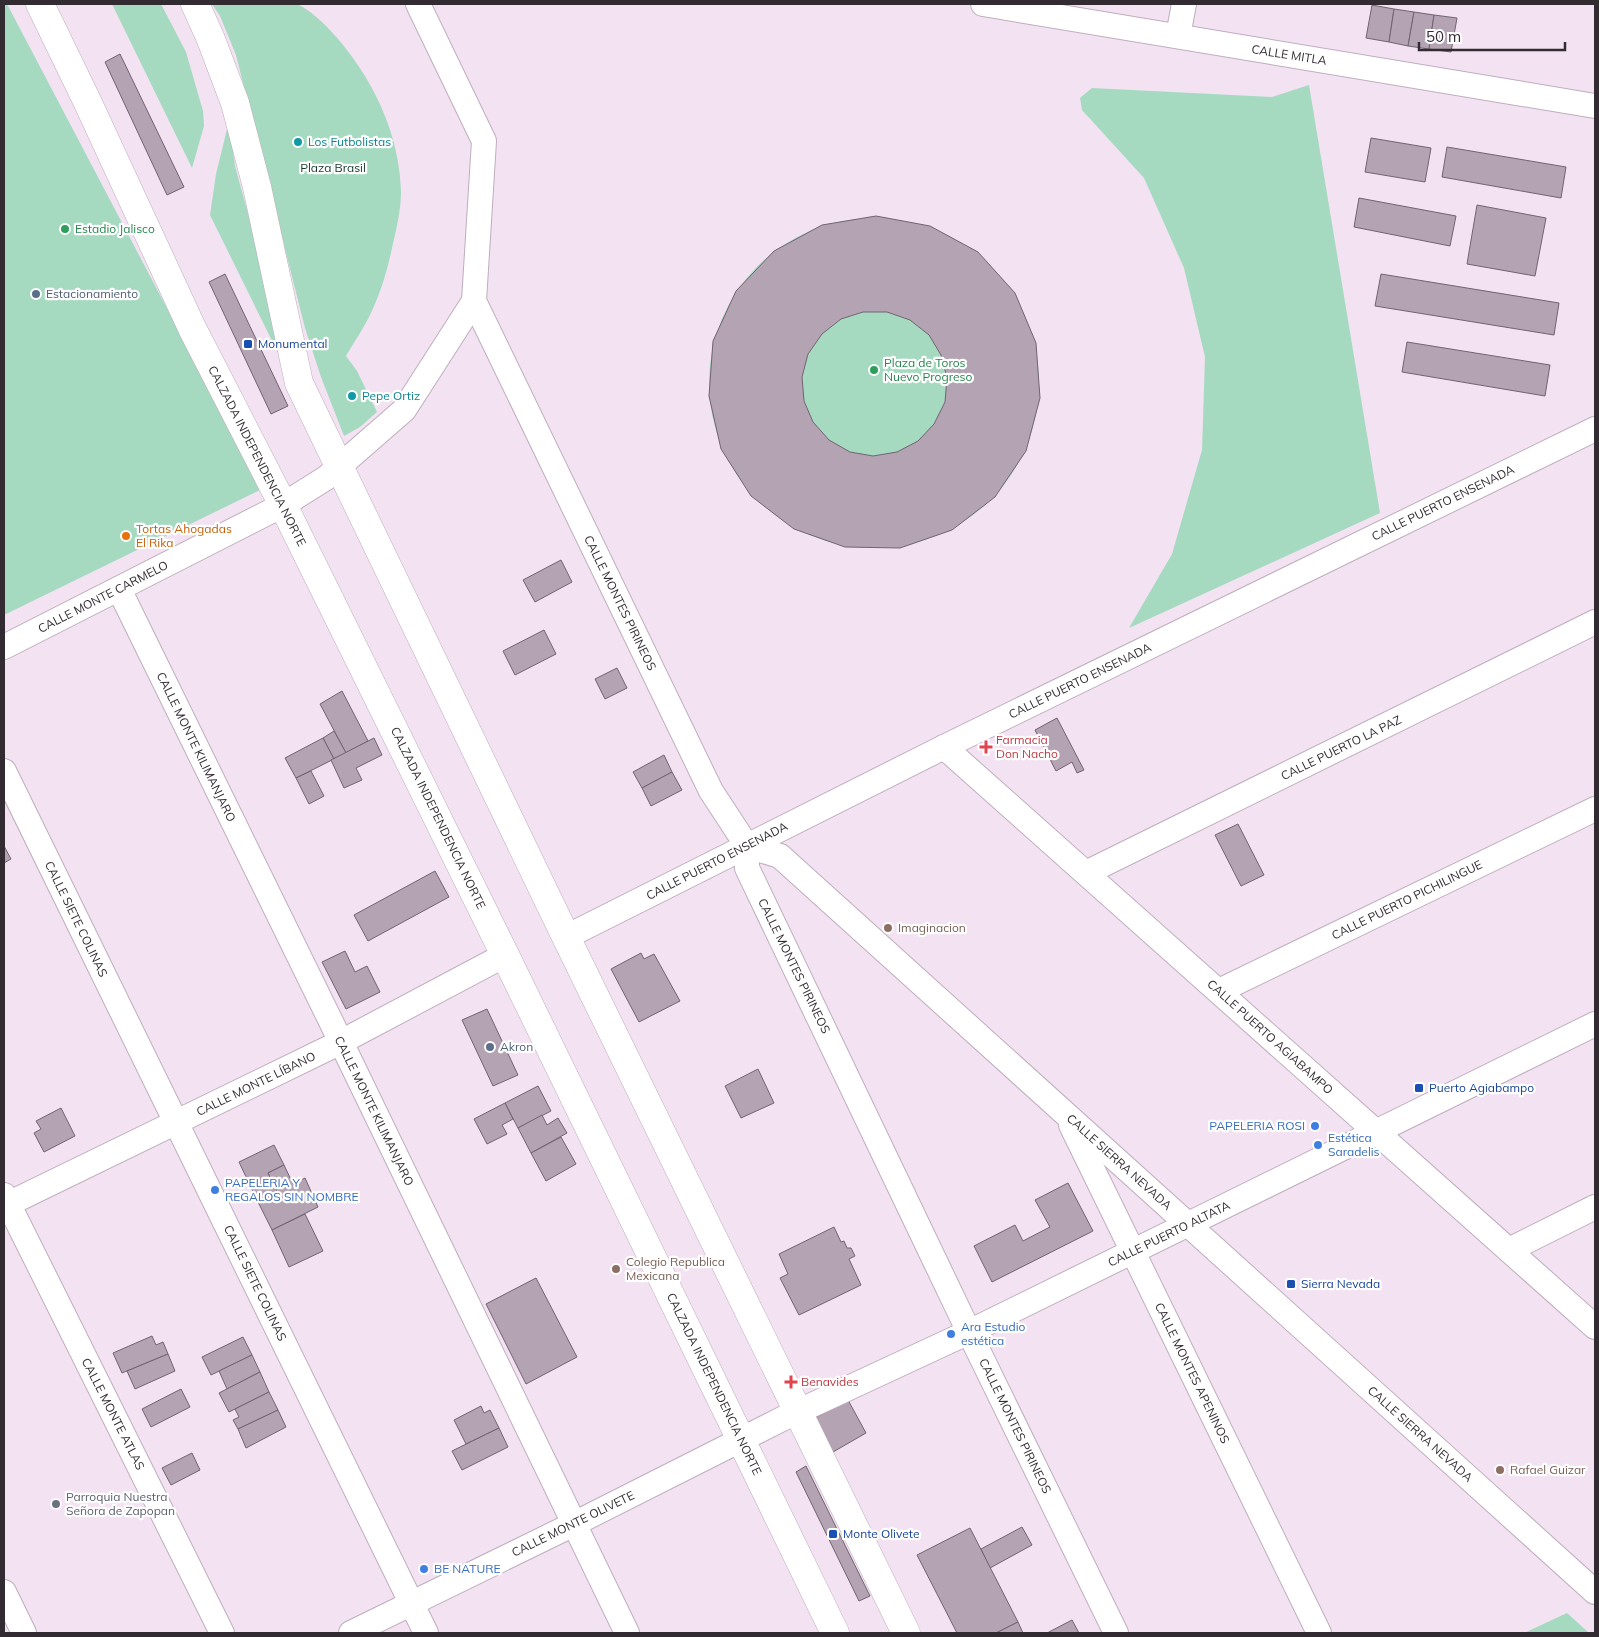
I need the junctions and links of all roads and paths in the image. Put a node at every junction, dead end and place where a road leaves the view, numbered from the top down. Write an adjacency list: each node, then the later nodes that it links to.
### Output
1 (40, 4): 11 (main road, CALZADA INDEPENDENCIA NORTE)
2 (195, 4): 10 (main road)
3 (418, 4): 8 (street)
4 (983, 4): 6 (street, CALLE MITLA)
5 (1184, 4): 6 (street)
6 (1178, 36): 7 (street, CALLE MITLA)
7 (1595, 106)
8 (474, 301): 10 (street); 18 (street, CALLE MONTES PIRINEOS)
9 (1595, 429): 15 (street, CALLE PUERTO ENSENADA)
10 (339, 465): 11 (street); 20 (main road)
11 (283, 505): 12 (street, CALLE MONTE CARMELO); 21 (main road, CALZADA INDEPENDENCIA NORTE)
12 (119, 589): 14 (street, CALLE MONTE CARMELO); 24 (street, CALLE MONTE KILIMANJARO)
13 (1595, 622): 19 (street, CALLE PUERTO LA PAZ)
14 (4, 647)
15 (944, 747): 18 (street, CALLE PUERTO ENSENADA); 19 (street, CALLE PUERTO AGIABAMPO)
16 (4, 771): 26 (street, CALLE SIETE COLINAS)
17 (1595, 809): 22 (street, CALLE PUERTO PICHILINGUE)
18 (747, 846): 20 (street, CALLE PUERTO ENSENADA); 25 (street, CALLE SIERRA NEVADA); 34 (street, CALLE MONTES PIRINEOS)
19 (1086, 874): 22 (street, CALLE PUERTO AGIABAMPO)
20 (566, 937): 35 (main road)
21 (505, 954): 24 (street, CALLE MONTE LÍBANO); 36 (main road, CALZADA INDEPENDENCIA NORTE)
22 (1219, 991): 27 (street, CALLE PUERTO AGIABAMPO)
23 (1595, 1024): 27 (street, CALLE PUERTO ALTATA)
24 (341, 1042): 26 (street, CALLE MONTE LÍBANO); 37 (street, CALLE MONTE KILIMANJARO)
25 (1065, 1113): 30 (street, CALLE SIERRA NEVADA); 32 (street, CALLE MONTES APENINOS)
26 (176, 1122): 28 (street, CALLE MONTE LÍBANO); 40 (street, CALLE SIETE COLINAS)
27 (1377, 1132): 30 (street, CALLE PUERTO ALTATA); 31 (street, CALLE PUERTO AGIABAMPO)
28 (5, 1202): 42 (street, CALLE MONTE ATLAS)
29 (1595, 1207): 31 (street)
30 (1188, 1224): 32 (street, CALLE PUERTO ALTATA); 39 (street, CALLE SIERRA NEVADA)
31 (1509, 1250): 33 (street, CALLE PUERTO AGIABAMPO)
32 (1133, 1252): 34 (street, CALLE PUERTO ALTATA); 49 (street, CALLE MONTES APENINOS)
33 (1595, 1327)
34 (969, 1332): 35 (street, CALLE PUERTO ALTATA); 48 (street, CALLE MONTES PIRINEOS)
35 (798, 1412): 36 (street, CALLE PUERTO ALTATA); 47 (main road)
36 (741, 1440): 37 (street, CALLE MONTE OLIVETE); 46 (main road, CALZADA INDEPENDENCIA NORTE)
37 (574, 1524): 40 (street, CALLE MONTE OLIVETE); 45 (street, CALLE MONTE KILIMANJARO)
38 (4, 1592): 41 (street)
39 (1595, 1592)
40 (411, 1604): 43 (street, CALLE MONTE OLIVETE); 44 (street, CALLE SIETE COLINAS)
41 (24, 1633)
42 (222, 1633)
43 (350, 1633)
44 (426, 1633)
45 (627, 1633)
46 (835, 1633)
47 (906, 1633)
48 (1116, 1633)
49 (1319, 1633)

